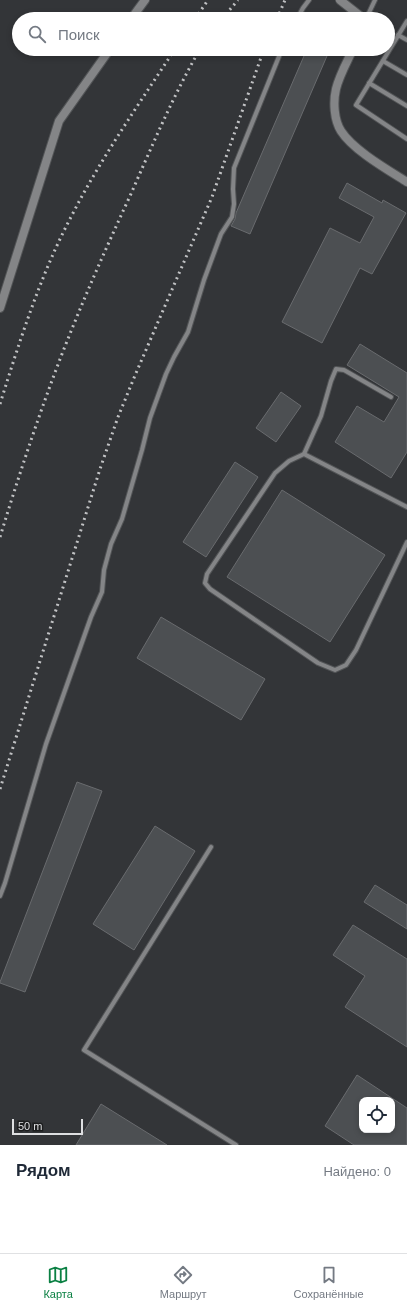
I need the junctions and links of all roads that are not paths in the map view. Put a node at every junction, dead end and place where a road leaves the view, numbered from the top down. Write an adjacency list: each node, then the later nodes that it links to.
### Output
1 (145, 0): 5 (street)
2 (309, 0): 6 (lane)
3 (341, 0): 7 (street)
4 (375, 0): 8 (lane)
5 (136, 12)
6 (301, 12)
7 (356, 12)
8 (369, 12)
9 (407, 21): 10 (lane)
10 (398, 35): 11 (lane); 12 (lane)
11 (395, 40)
12 (407, 40)
13 (105, 56): 23 (street)
14 (279, 56): 29 (lane)
15 (350, 56): 22 (street)
16 (386, 56): 17 (lane)
17 (383, 61): 18 (lane); 19 (lane)
18 (407, 75)
19 (369, 83): 20 (lane); 21 (lane)
20 (407, 106)
21 (407, 138)
22 (407, 182)
23 (0, 308)
24 (391, 397): 25 (lane)
25 (304, 454): 26 (lane); 27 (lane)
26 (407, 507)
27 (407, 542)
28 (211, 846): 30 (lane)
29 (0, 896)
30 (236, 1145)

